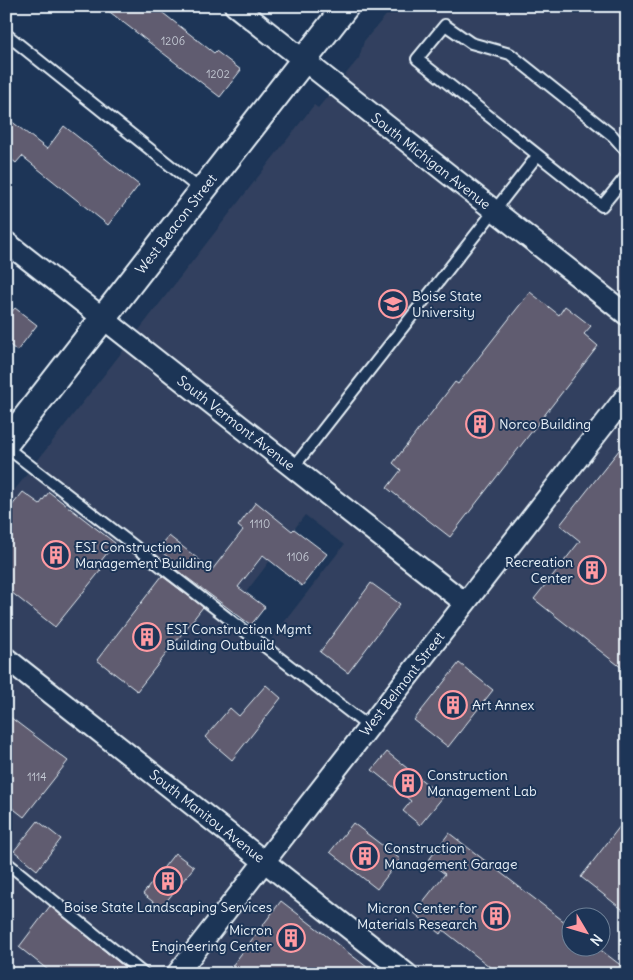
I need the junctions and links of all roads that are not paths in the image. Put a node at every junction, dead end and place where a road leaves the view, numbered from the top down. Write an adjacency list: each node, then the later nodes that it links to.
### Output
1 (235, 6): 4 (street, South Michigan Avenue)
2 (346, 6): 4 (street, West Beacon Street)
3 (6, 34): 8 (lane)
4 (303, 60): 8 (street, West Beacon Street); 9 (street, South Michigan Avenue)
5 (627, 152): 6 (lane)
6 (537, 156): 7 (lane); 9 (lane)
7 (627, 175)
8 (202, 191): 12 (street, West Beacon Street)
9 (493, 210): 11 (street, South Michigan Avenue); 16 (lane)
10 (6, 242): 12 (street, South Vermont Avenue)
11 (627, 315)
12 (103, 318): 14 (street, West Beacon Street); 16 (street, South Vermont Avenue)
13 (627, 395): 17 (street, West Belmont Street)
14 (6, 443)
15 (6, 446): 19 (lane)
16 (293, 468): 17 (street, South Vermont Avenue)
17 (465, 603): 19 (street, West Belmont Street)
18 (6, 658): 20 (street, South Manitou Avenue)
19 (368, 727): 20 (street, West Belmont Street)
20 (264, 861): 23 (street, West Belmont Street); 24 (street, South Manitou Avenue)
21 (6, 862): 22 (lane)
22 (144, 974)
23 (177, 974)
24 (407, 974)

